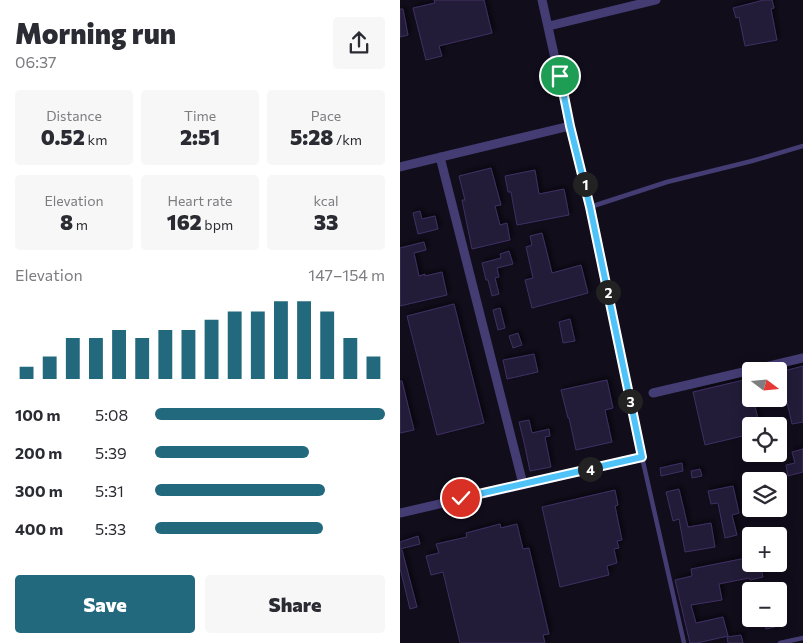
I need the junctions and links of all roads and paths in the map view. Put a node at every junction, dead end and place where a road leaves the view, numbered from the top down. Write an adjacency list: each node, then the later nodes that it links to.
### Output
1 (542, 0): 3 (street)
2 (656, 0): 3 (street)
3 (549, 26): 4 (street)
4 (570, 126): 6 (street); 8 (street)
5 (803, 146): 8 (lane)
6 (440, 157): 7 (street); 12 (street)
7 (400, 168)
8 (590, 207): 11 (street)
9 (803, 358): 10 (street)
10 (653, 393)
11 (642, 457): 12 (street); 15 (lane)
12 (523, 484): 13 (street)
13 (400, 513)
14 (803, 638): 16 (lane)
15 (684, 643)
16 (780, 643)

